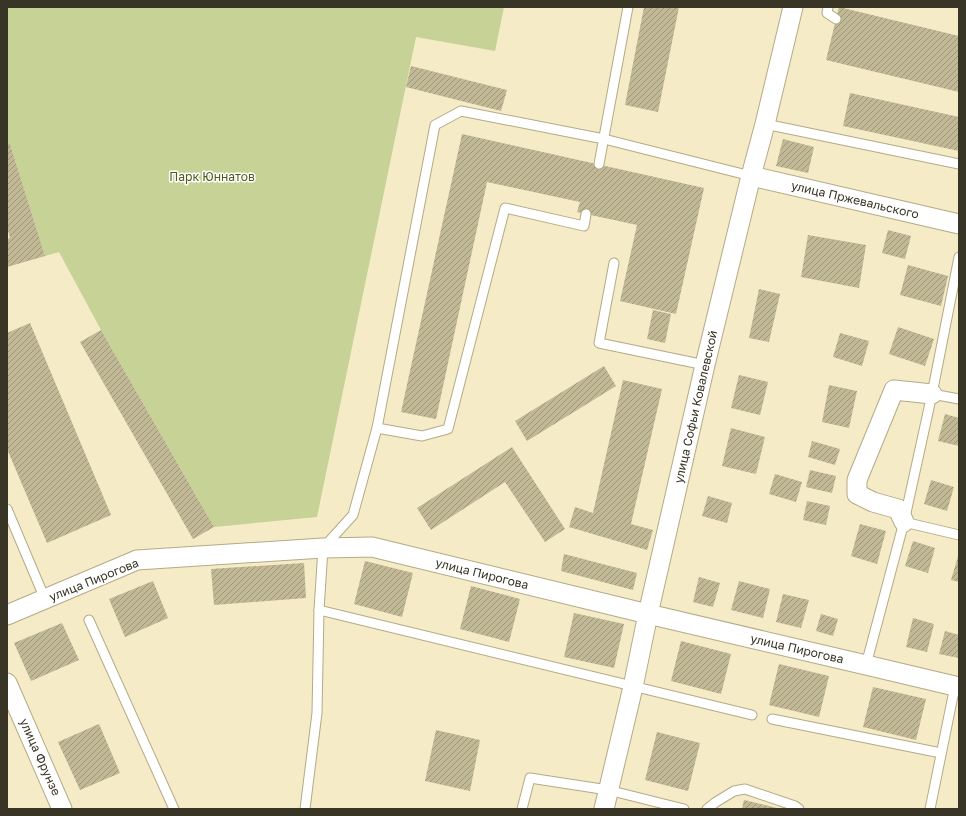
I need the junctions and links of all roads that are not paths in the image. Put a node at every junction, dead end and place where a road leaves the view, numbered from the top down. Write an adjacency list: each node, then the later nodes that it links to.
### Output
1 (628, 7): 6 (lane)
2 (793, 7): 5 (street, улица Софьи Ковалевской)
3 (828, 7): 4 (lane)
4 (836, 19)
5 (765, 124): 8 (lane); 9 (street, улица Софьи Ковалевской)
6 (604, 139): 7 (lane); 9 (lane); 17 (lane)
7 (599, 164)
8 (959, 164)
9 (751, 176): 11 (street, улица Пржевальского); 14 (street, улица Софьи Ковалевской)
10 (586, 214): 17 (lane)
11 (959, 224)
12 (959, 257): 15 (lane)
13 (614, 263): 14 (lane)
14 (705, 365): 24 (street, улица Софьи Ковалевской)
15 (932, 394): 16 (lane); 19 (lane); 19 (street)
16 (959, 399)
17 (377, 428): 21 (lane)
18 (7, 509): 22 (lane)
19 (904, 522): 20 (lane); 27 (lane)
20 (959, 535)
21 (323, 548): 22 (street, улица Пирогова); 23 (lane); 24 (street, улица Пирогова)
22 (45, 599): 25 (street, улица Пирогова)
23 (319, 610): 29 (lane); 37 (lane)
24 (648, 614): 27 (street, улица Пирогова); 29 (street, улица Софьи Ковалевской)
25 (7, 615)
26 (89, 620): 36 (lane)
27 (866, 664): 30 (street, улица Пирогова)
28 (7, 683): 35 (street, улица Фрунзе)
29 (633, 687): 31 (lane); 34 (street, улица Софьи Ковалевской)
30 (957, 687): 33 (lane)
31 (752, 715)
32 (772, 719): 33 (lane)
33 (941, 753): 43 (lane)
34 (608, 790): 38 (lane); 39 (street, улица Софьи Ковалевской); 40 (lane)
35 (62, 809)
36 (174, 809)
37 (305, 809)
38 (522, 809)
39 (604, 809)
40 (684, 809)
41 (707, 809): 42 (lane)
42 (799, 809)
43 (930, 809)

